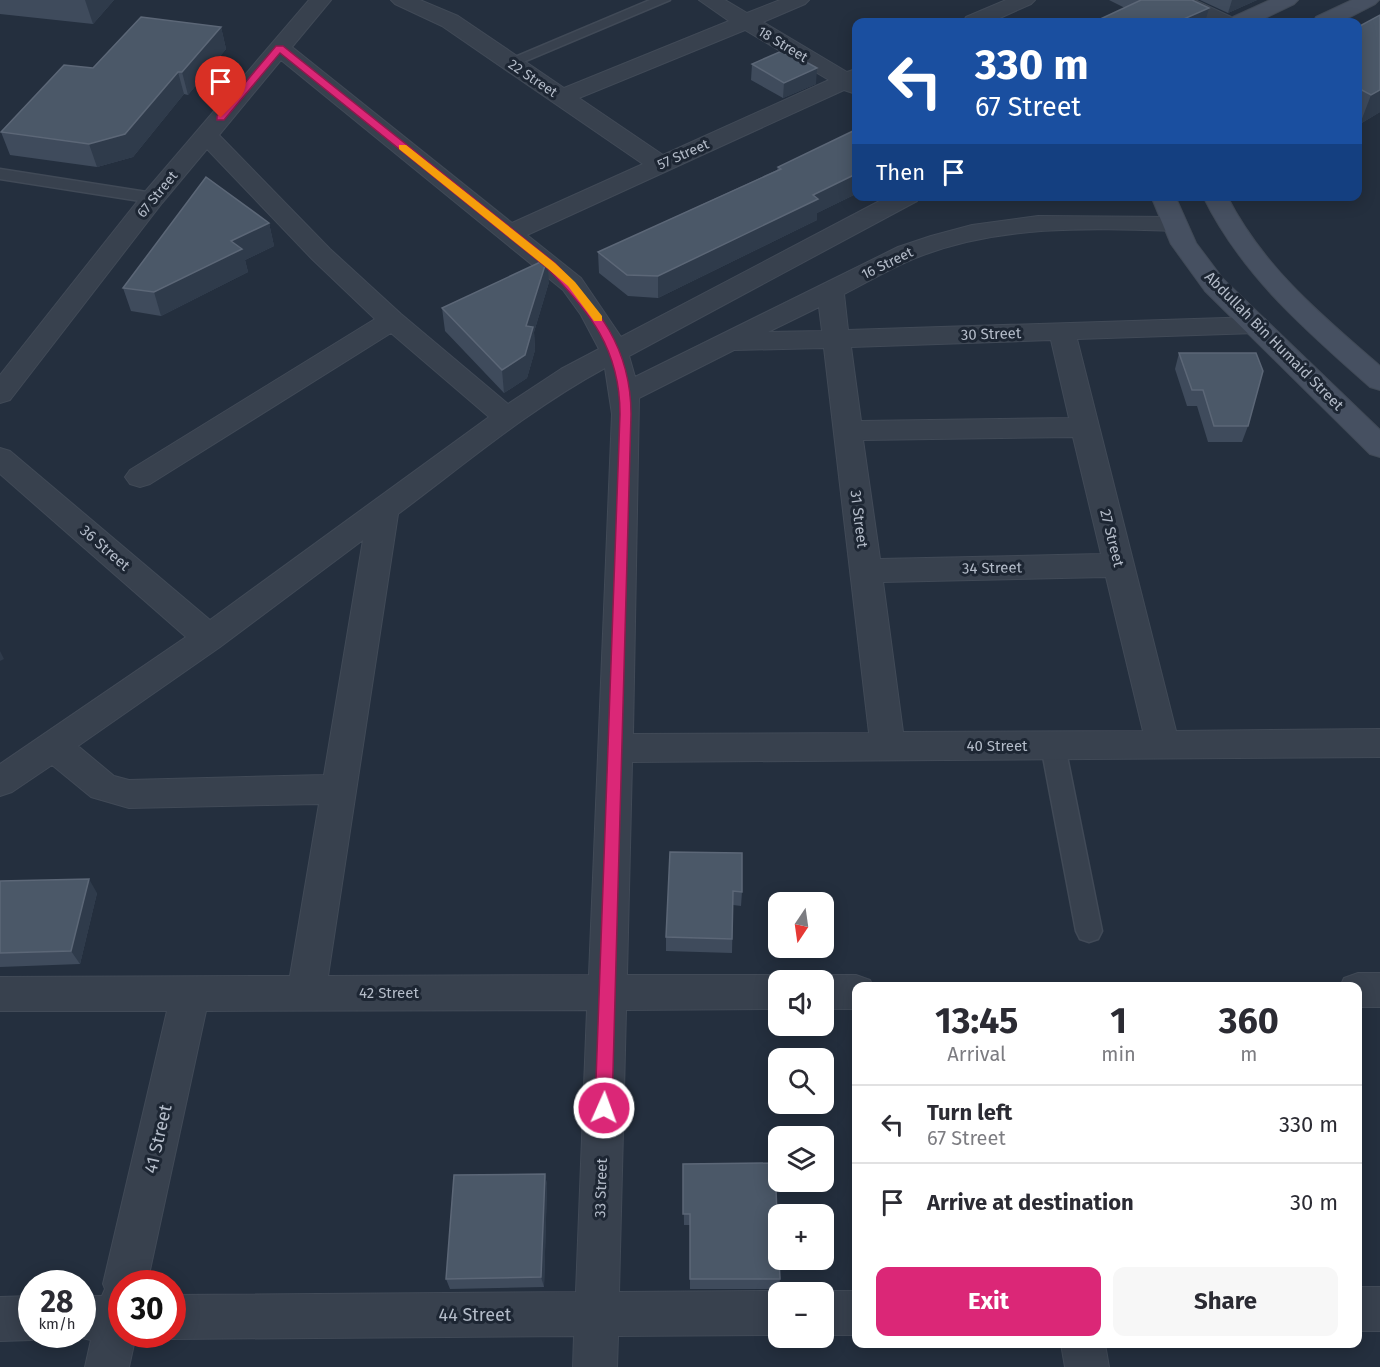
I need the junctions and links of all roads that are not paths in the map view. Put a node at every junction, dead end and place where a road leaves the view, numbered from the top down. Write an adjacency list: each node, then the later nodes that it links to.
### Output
1 (320, 0): 17 (street, 67 Street)
2 (663, 0): 18 (lane)
3 (710, 0): 16 (street, 18 Street)
4 (798, 0): 16 (street)
5 (1178, 0): 12 (street)
6 (1287, 0): 13 (street)
7 (1332, 0): 14 (street)
8 (1368, 0): 15 (street)
9 (1015, 1): 11 (street)
10 (421, 2): 18 (street, 22 Street)
11 (982, 18)
12 (1215, 18)
13 (1250, 18)
14 (1318, 18)
15 (1332, 18)
16 (746, 22): 19 (street, 18 Street); 21 (street)
17 (280, 48): 22 (street, 67 Street); 30 (street, 33 Street)
18 (511, 62): 21 (street, 22 Street)
19 (852, 80)
20 (852, 81): 23 (street, 57 Street)
21 (562, 98): 23 (street, 22 Street)
22 (206, 135): 25 (street, 67 Street); 32 (street)
23 (660, 164): 30 (street, 57 Street)
24 (0, 174): 25 (lane)
25 (153, 198): 40 (street, 67 Street)
26 (899, 201): 37 (street)
27 (1165, 201): 29 (street, Abdullah Bin Humaid Street)
28 (1217, 201): 38 (street)
29 (1173, 224): 31 (street, 16 Street); 33 (street, Abdullah Bin Humaid Street)
30 (510, 233): 37 (street, 33 Street)
31 (830, 291): 35 (street, 31 Street); 36 (street, 16 Street)
32 (392, 320): 41 (street); 46 (street)
33 (1256, 325): 34 (street, 30 Street); 44 (street, Abdullah Bin Humaid Street)
34 (1062, 332): 35 (street, 30 Street); 42 (street, 27 Street)
35 (836, 339): 36 (street, 30 Street); 43 (street, 31 Street)
36 (726, 343): 39 (street, 16 Street)
37 (615, 351): 39 (street, 33 Street); 41 (street)
38 (1380, 381)
39 (626, 393): 56 (street, 33 Street)
40 (0, 394)
41 (507, 418): 47 (street)
42 (1085, 427): 43 (street); 48 (street, 27 Street)
43 (848, 431): 49 (street, 31 Street)
44 (1380, 447)
45 (0, 458): 50 (street, 36 Street)
46 (140, 477)
47 (383, 512): 50 (street); 58 (street)
48 (1119, 565): 49 (street, 34 Street); 52 (street, 27 Street)
49 (866, 571): 55 (street, 31 Street)
50 (209, 638): 53 (street)
51 (1380, 743): 52 (street, 40 Street)
52 (1163, 744): 54 (street, 40 Street)
53 (53, 746): 57 (street); 58 (street)
54 (1053, 746): 55 (street, 40 Street); 59 (lane)
55 (888, 747): 56 (street, 40 Street)
56 (614, 748): 66 (street, 33 Street)
57 (0, 782)
58 (339, 789): 65 (street)
59 (1089, 931)
60 (1362, 990): 61 (street)
61 (1380, 990)
62 (768, 992): 66 (street, 42 Street)
63 (834, 992): 64 (street)
64 (852, 992)
65 (306, 993): 66 (street, 42 Street); 68 (street, 42 Street)
66 (608, 993): 75 (street, 33 Street)
67 (0, 994): 68 (street, 42 Street)
68 (190, 994): 69 (street, 41 Street)
69 (123, 1270)
70 (1362, 1309): 71 (street)
71 (1380, 1309)
72 (768, 1313): 75 (street, 44 Street)
73 (834, 1313): 74 (street)
74 (852, 1313)
75 (597, 1315): 76 (street, 44 Street); 82 (street, 33 Street)
76 (186, 1317)
77 (18, 1318): 78 (street)
78 (0, 1319)
79 (109, 1348): 81 (street, 41 Street)
80 (1084, 1348): 83 (street)
81 (107, 1367)
82 (595, 1367)
83 (1087, 1367)

